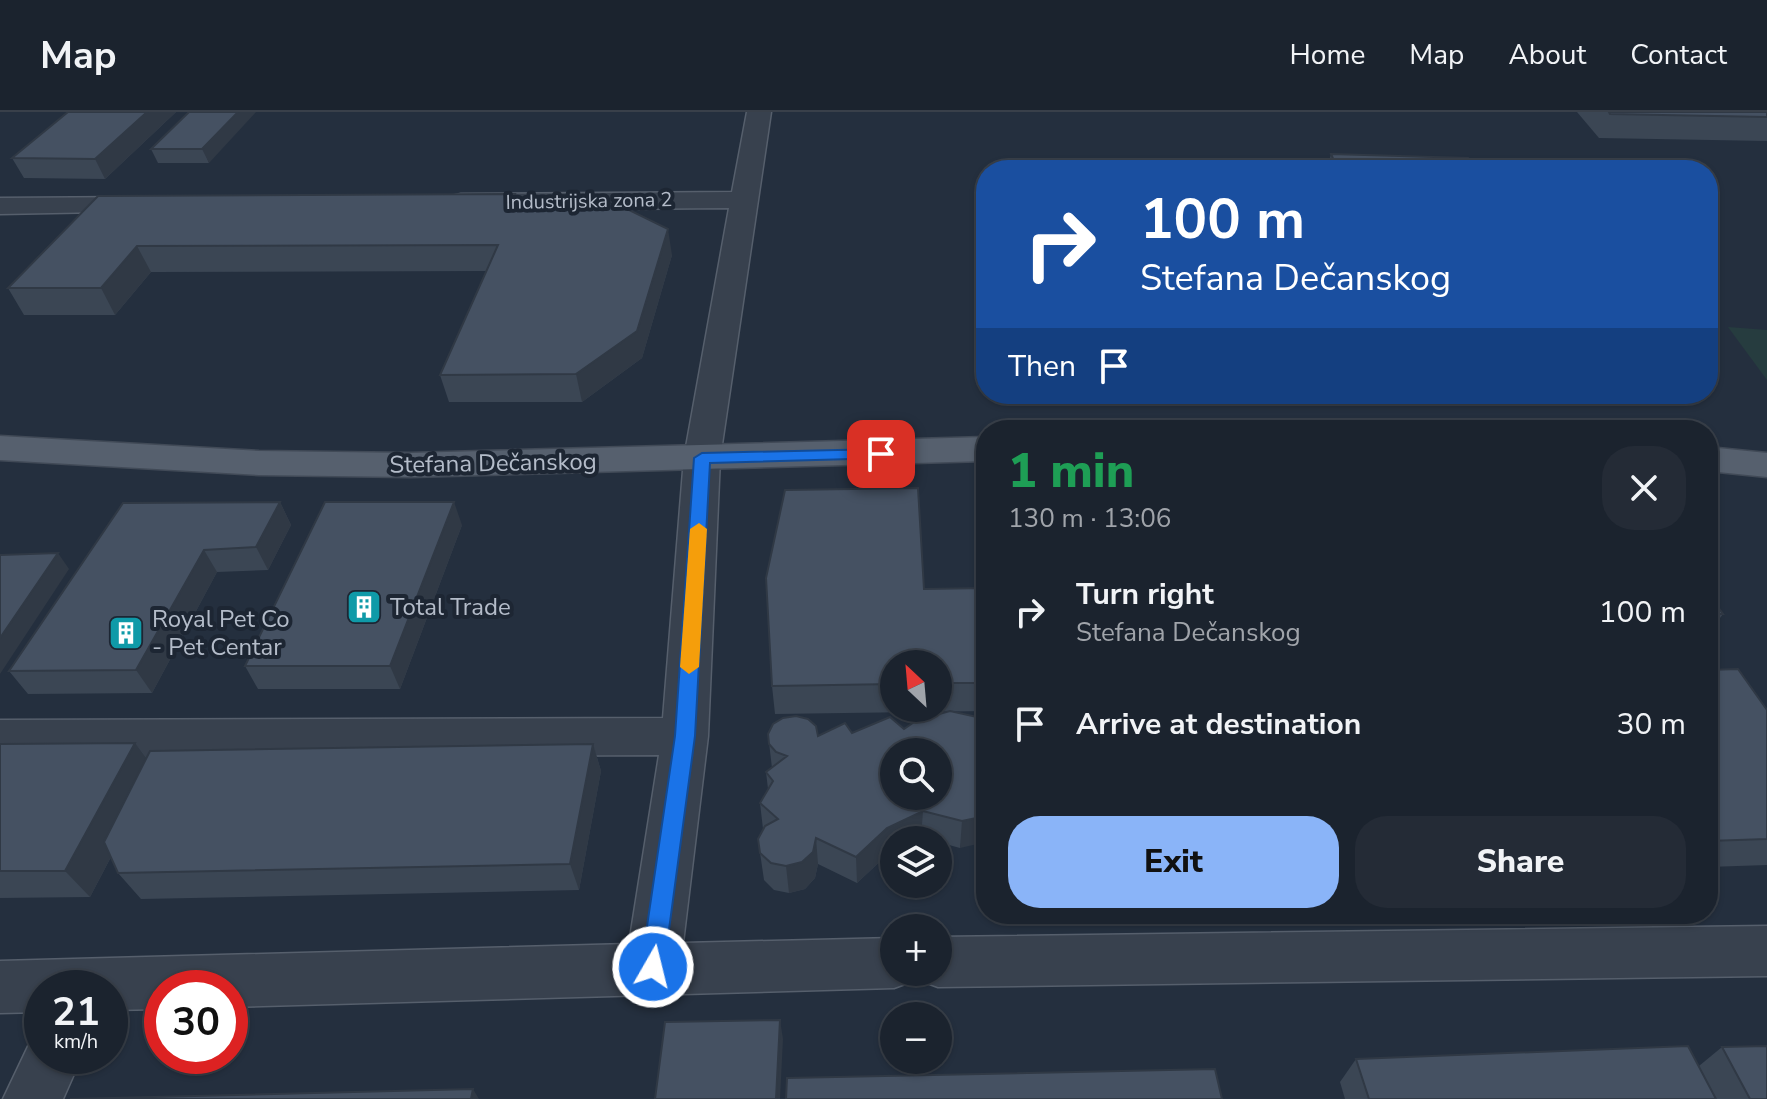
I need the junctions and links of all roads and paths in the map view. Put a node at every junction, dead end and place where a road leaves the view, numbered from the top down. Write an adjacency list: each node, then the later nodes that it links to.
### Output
1 (759, 112): 2 (street)
2 (746, 200): 3 (street, Industrijska zona 2); 8 (street)
3 (430, 202)
4 (175, 204): 5 (street)
5 (0, 206)
6 (0, 448): 8 (main road, Stefana Dečanskog)
7 (976, 449): 8 (main road, Stefana Dečanskog)
8 (702, 458): 11 (street)
9 (1718, 460): 10 (main road)
10 (1767, 465)
11 (685, 736): 12 (street); 16 (street)
12 (0, 739)
13 (1767, 951): 14 (street)
14 (952, 962)
15 (880, 963): 16 (street)
16 (653, 967): 17 (street)
17 (128, 985)
18 (0, 987): 19 (street)
19 (24, 987)
20 (45, 1074): 21 (street)
21 (33, 1099)

